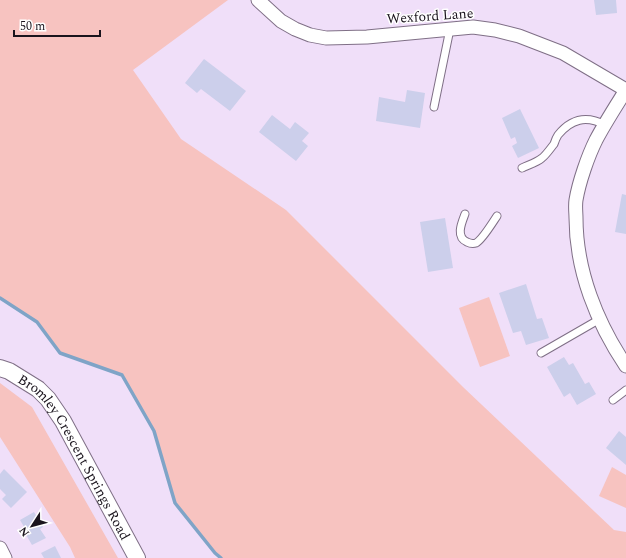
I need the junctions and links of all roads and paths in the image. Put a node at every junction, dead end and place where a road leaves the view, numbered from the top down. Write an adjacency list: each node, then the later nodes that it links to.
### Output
1 (258, 0): 2 (street, Wexford Lane)
2 (450, 29): 3 (street, Wexford Lane); 4 (lane)
3 (626, 90): 5 (street)
4 (434, 107)
5 (605, 125): 6 (lane); 9 (street)
6 (522, 168)
7 (465, 214): 8 (lane)
8 (497, 216)
9 (600, 319): 10 (lane); 11 (street)
10 (541, 353)
11 (626, 366)
12 (0, 368): 17 (street, Bromley Crescent Springs Road)
13 (626, 390): 14 (lane)
14 (613, 400)
15 (0, 548): 16 (street)
16 (5, 558)
17 (137, 558)

